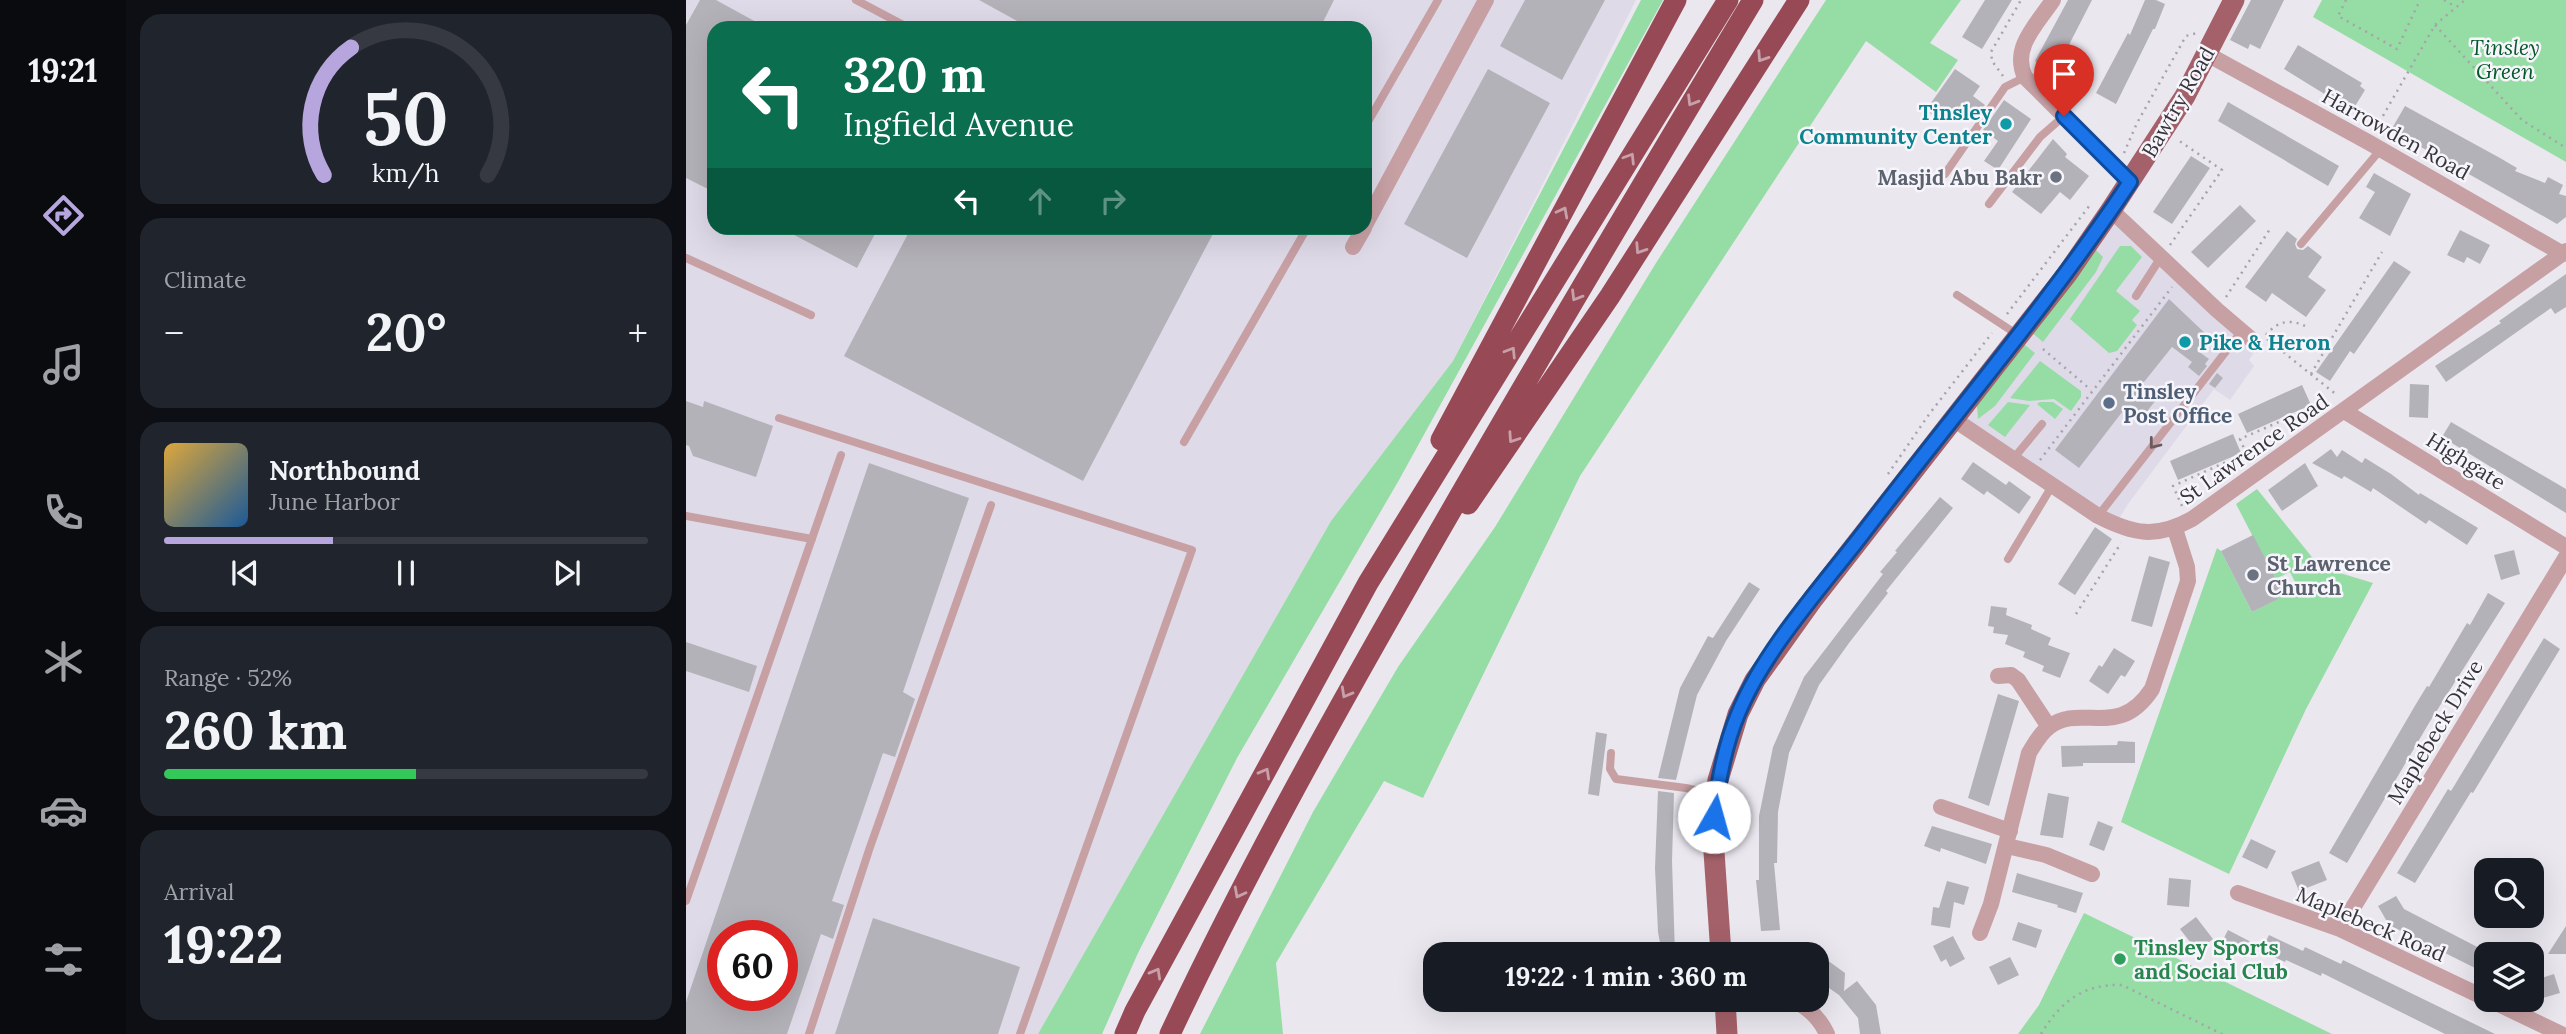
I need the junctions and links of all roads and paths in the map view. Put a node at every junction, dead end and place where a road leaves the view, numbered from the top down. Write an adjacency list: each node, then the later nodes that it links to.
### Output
1 (856, 0): 16 (lane)
2 (1438, 0): 21 (lane)
3 (1486, 0): 30 (street)
4 (1676, 0): 72 (highway, one-way to 4)
5 (1728, 0): 72 (highway, one-way to 5)
6 (1753, 0): 76 (highway, one-way to 76)
7 (1799, 0): 76 (highway, one-way to 76)
8 (2021, 0): 20 (path)
9 (2053, 0): 20 (street)
10 (2234, 0): 18 (main road, Bawtry Road)
11 (2346, 0): 12 (path)
12 (2420, 0)
13 (2444, 0): 15 (path)
14 (2465, 0): 15 (path)
15 (2456, 7): 17 (path)
16 (896, 21)
17 (2435, 25): 24 (path); 25 (path)
18 (2217, 34): 19 (main road, Bawtry Road); 27 (path)
19 (2207, 54): 23 (main road, Bawtry Road); 24 (street, Harrowden Road)
20 (2017, 80): 22 (street); 26 (lane)
21 (1372, 115)
22 (2064, 116): 27 (street); 28 (lane)
23 (2164, 130): 27 (main road, Bawtry Road); 38 (path)
24 (2374, 145): 34 (lane); 37 (street, Harrowden Road)
25 (2566, 148)
26 (1945, 174)
27 (2123, 175): 29 (main road, Bawtry Road)
28 (1989, 204)
29 (2103, 204): 38 (street); 45 (path); 47 (main road, Bawtry Road)
30 (1372, 211)
31 (2270, 229): 43 (path)
32 (1303, 235): 57 (lane)
33 (1359, 235): 35 (street)
34 (2301, 244)
35 (1353, 247)
36 (2382, 252): 50 (path)
37 (2565, 253): 52 (street, St Lawrence Road)
38 (2161, 257): 40 (street); 42 (lane)
39 (686, 258): 44 (lane)
40 (2180, 276): 43 (street); 51 (path)
41 (1957, 295): 45 (lane)
42 (2136, 296)
43 (2217, 310): 48 (street)
44 (811, 315)
45 (2000, 323): 47 (lane); 63 (path)
46 (2309, 328): 48 (path)
47 (2018, 335): 54 (main road, Bawtry Road)
48 (2252, 336): 50 (path); 67 (lane, one-way to 67)
49 (2043, 349): 51 (path)
50 (2311, 374): 52 (path)
51 (2092, 390): 61 (path)
52 (2348, 408): 56 (street, St Lawrence Road); 71 (street, Highgate)
53 (779, 418): 94 (lane)
54 (1952, 418): 60 (street, St Lawrence Road); 80 (main road, Bawtry Road)
55 (2042, 424): 60 (lane)
56 (2320, 428): 58 (path); 62 (street, St Lawrence Road)
57 (1184, 442)
58 (2246, 453): 62 (path); 68 (path)
59 (841, 455): 70 (lane)
60 (2013, 459): 61 (street, St Lawrence Road)
61 (2031, 471): 64 (street, St Lawrence Road)
62 (2256, 474): 68 (street, St Lawrence Road)
63 (1887, 484)
64 (2052, 485): 67 (street, St Lawrence Road); 74 (lane)
65 (991, 505): 93 (lane)
66 (686, 516): 70 (lane)
67 (2098, 516): 69 (street, St Lawrence Road)
68 (2181, 525): 69 (street, St Lawrence Road); 78 (street)
69 (2129, 530): 75 (path)
70 (812, 539): 85 (lane)
71 (2566, 547)
72 (1385, 556): 95 (highway, one-way to 72)
73 (2566, 556): 86 (street, Maplebeck Drive)
74 (2008, 559)
75 (2076, 614)
76 (1381, 634): 96 (highway, one-way to 96)
77 (1998, 676): 78 (street)
78 (2049, 727): 82 (street)
79 (1611, 753): 80 (lane)
80 (1716, 795): 88 (main road, Bawtry Road)
81 (1941, 807): 82 (street)
82 (2008, 838): 83 (street); 87 (street)
83 (2092, 874)
84 (2238, 893): 86 (street, Maplebeck Road)
85 (686, 901)
86 (2340, 929): 89 (street, Maplebeck Road)
87 (1980, 933)
88 (1720, 942)
89 (2474, 992)
90 (1729, 1012): 97 (main road)
91 (1811, 1012): 98 (street)
92 (2515, 1012): 101 (street, Maplebeck Road)
93 (809, 1034)
94 (1020, 1034)
95 (1125, 1034)
96 (1170, 1034)
97 (1727, 1034)
98 (1827, 1034)
99 (2041, 1034): 100 (path)
100 (2222, 1034)
101 (2561, 1034)

